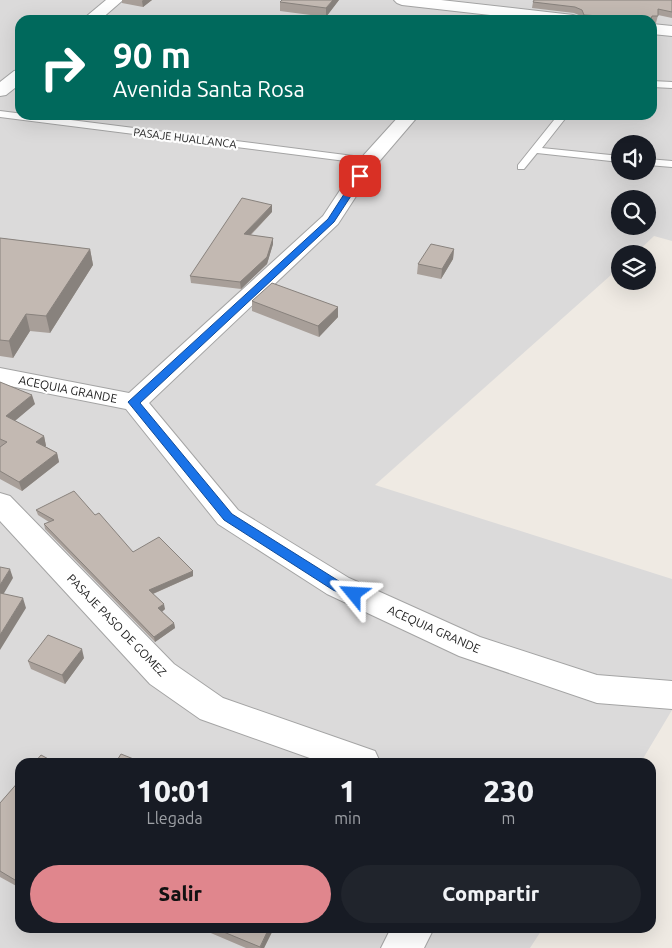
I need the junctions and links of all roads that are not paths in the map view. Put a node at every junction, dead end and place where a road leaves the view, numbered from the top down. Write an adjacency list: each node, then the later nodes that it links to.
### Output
1 (115, 0): 4 (street)
2 (402, 0): 5 (street)
3 (514, 0): 6 (street)
4 (96, 15)
5 (493, 15)
6 (500, 15)
7 (657, 30): 8 (street)
8 (672, 31)
9 (15, 79): 12 (street)
10 (657, 84): 11 (lane)
11 (672, 86)
12 (0, 91)
13 (0, 114): 14 (lane, PASAJE HUALLANCA)
14 (15, 116)
15 (47, 120): 20 (lane, PASAJE HUALLANCA)
16 (406, 120): 20 (street)
17 (559, 120): 18 (lane)
18 (536, 150): 19 (lane); 23 (lane)
19 (611, 158)
20 (369, 161): 25 (street)
21 (656, 163): 22 (lane)
22 (672, 164)
23 (520, 167)
24 (0, 376): 25 (street, ACEQUIA GRANDE)
25 (134, 402): 27 (street, ACEQUIA GRANDE)
26 (0, 504): 28 (street, PASAJE PASO DE GOMEZ)
27 (672, 695)
28 (352, 758)
29 (411, 933): 30 (street)
30 (401, 948)

